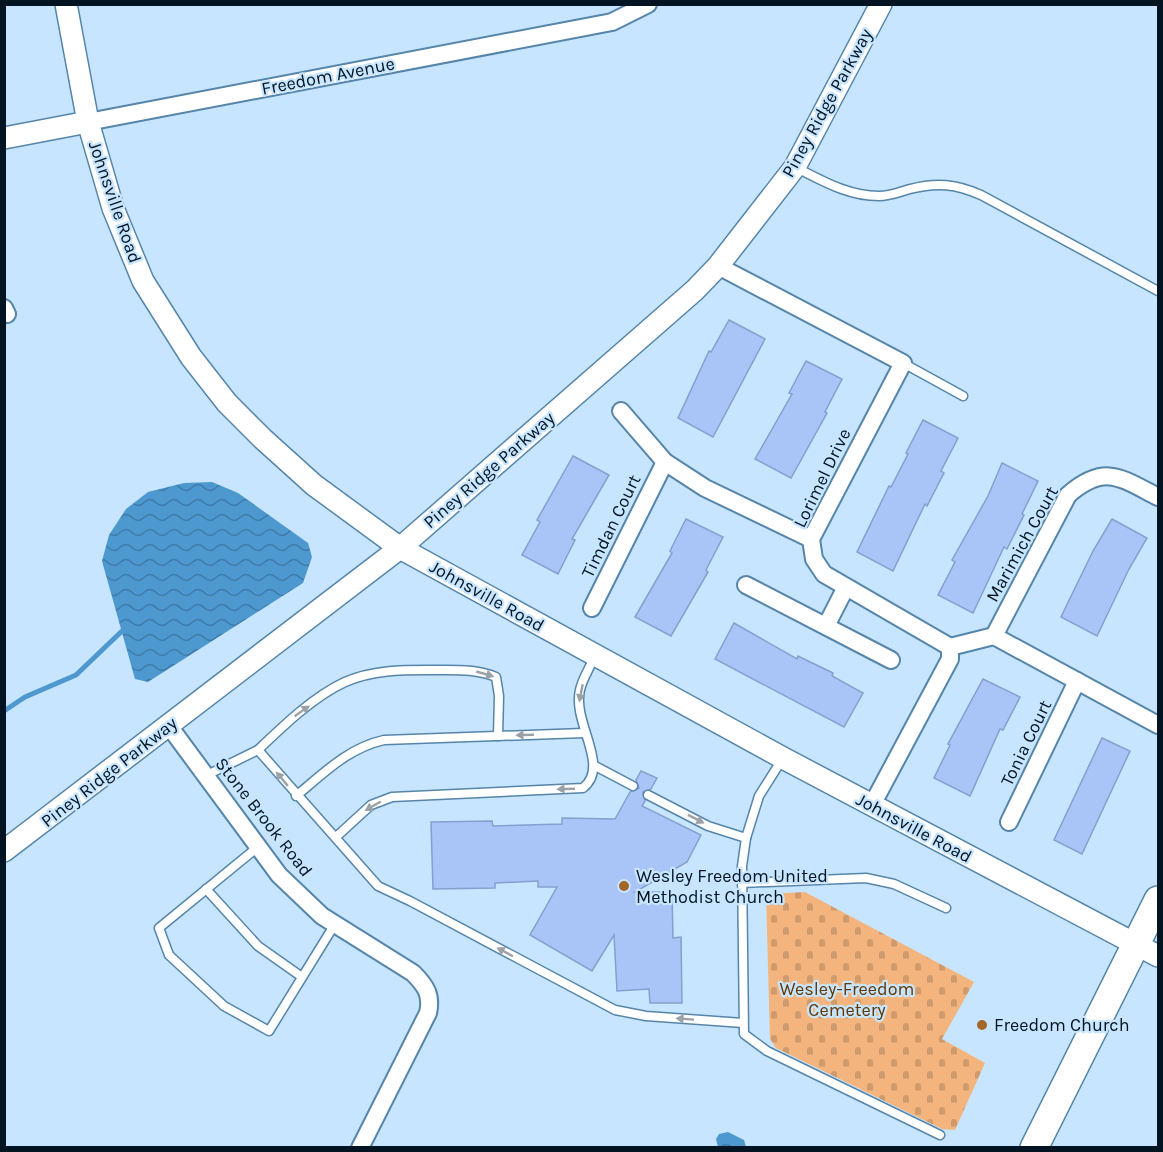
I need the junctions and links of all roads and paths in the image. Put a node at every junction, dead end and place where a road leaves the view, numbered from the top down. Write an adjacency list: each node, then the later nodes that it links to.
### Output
1 (66, 4): 4 (street, Johnsville Road)
2 (648, 4): 4 (street, Freedom Avenue)
3 (881, 4): 6 (street, Piney Ridge Parkway)
4 (88, 122): 5 (street, Freedom Avenue); 15 (street, Johnsville Road)
5 (4, 138)
6 (795, 167): 7 (street, Piney Ridge Parkway); 8 (lane)
7 (718, 266): 9 (street); 15 (street, Piney Ridge Parkway)
8 (1158, 291)
9 (903, 363): 10 (lane); 14 (street, Lorimel Drive)
10 (963, 396)
11 (621, 411): 12 (street, Timdan Court)
12 (665, 462): 14 (street, Timdan Court); 18 (street, Timdan Court)
13 (1158, 497): 20 (street, Marimich Court)
14 (811, 539): 17 (street, Lorimel Drive)
15 (400, 548): 22 (street, Johnsville Road); 26 (street, Piney Ridge Parkway)
16 (746, 585): 19 (street)
17 (845, 589): 19 (street); 21 (street, Lorimel Drive)
18 (592, 608)
19 (826, 626): 23 (street)
20 (994, 636): 21 (street); 24 (street)
21 (950, 647): 36 (street)
22 (596, 655): 27 (lane, one-way to 27); 30 (street, Johnsville Road)
23 (891, 660)
24 (1077, 681): 25 (street); 37 (street, Tonia Court)
25 (1158, 725)
26 (169, 726): 32 (street, Stone Brook Road); 41 (street, Piney Ridge Parkway)
27 (584, 733): 28 (lane, one-way to 28); 31 (lane)
28 (498, 736): 29 (lane, one-way to 28); 35 (lane)
29 (258, 750): 32 (lane); 35 (lane, one-way to 29)
30 (783, 759): 36 (street, Johnsville Road); 39 (lane)
31 (595, 766): 33 (lane); 38 (lane, one-way to 38)
32 (207, 776): 40 (street, Stone Brook Road)
33 (633, 786)
34 (648, 795): 39 (lane, one-way to 39)
35 (296, 796): 38 (lane)
36 (872, 805): 47 (street, Johnsville Road)
37 (1009, 822)
38 (336, 837): 49 (lane, one-way to 38)
39 (746, 838): 42 (lane)
40 (259, 846): 43 (lane); 46 (street, Stone Brook Road)
41 (4, 851)
42 (742, 883): 45 (lane); 49 (lane)
43 (206, 889): 48 (lane); 48 (lane)
44 (1158, 900): 47 (main road)
45 (946, 908)
46 (335, 924): 48 (lane); 51 (street, Stone Brook Road)
47 (1147, 951): 52 (main road)
48 (302, 977)
49 (743, 1023): 50 (lane)
50 (940, 1135)
51 (360, 1148)
52 (1034, 1148)

